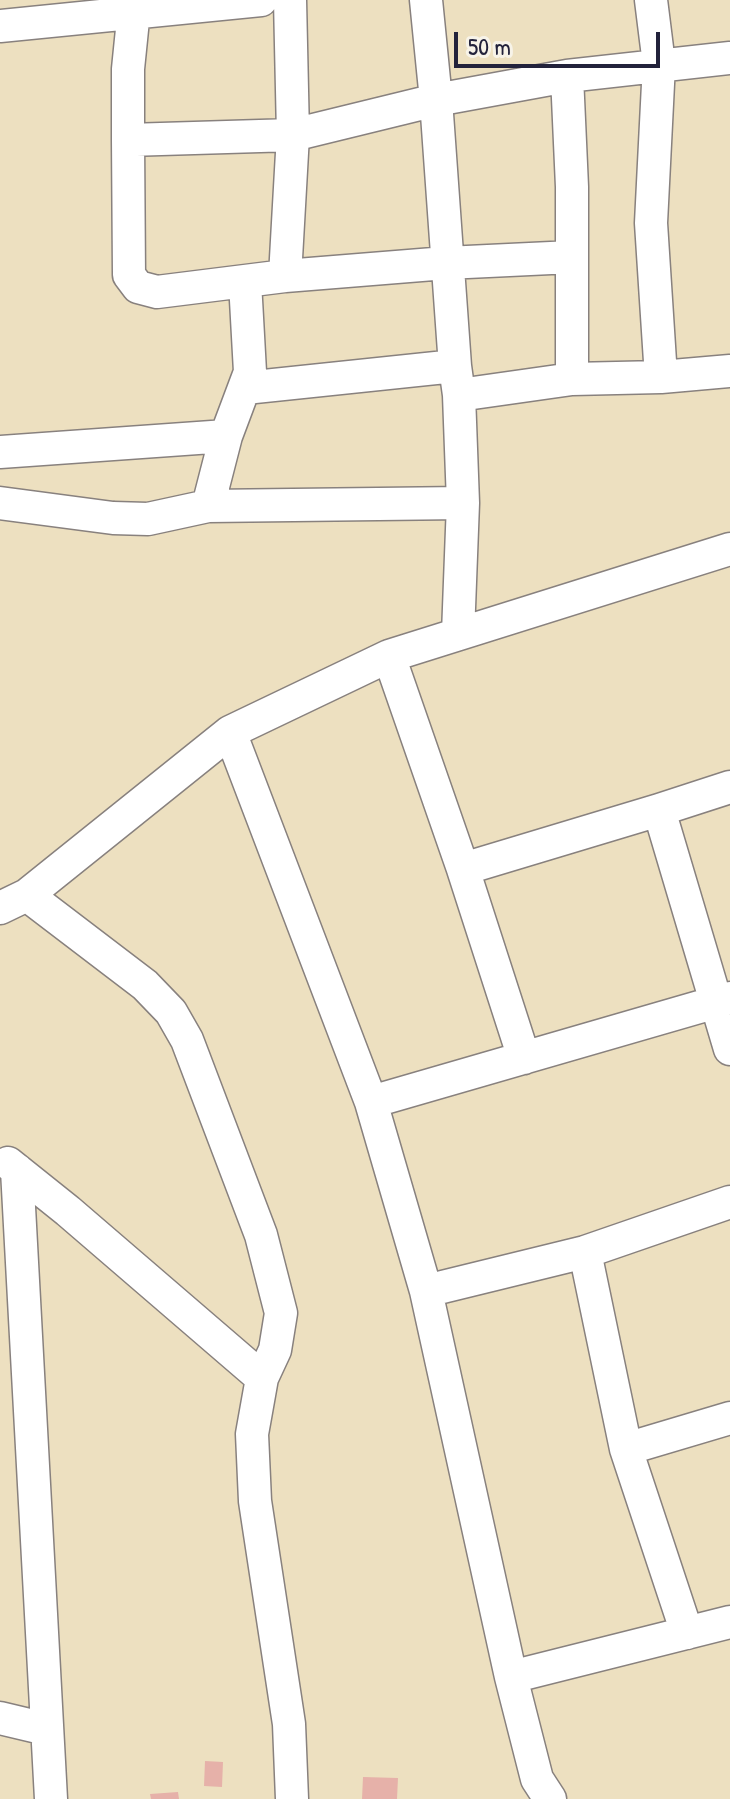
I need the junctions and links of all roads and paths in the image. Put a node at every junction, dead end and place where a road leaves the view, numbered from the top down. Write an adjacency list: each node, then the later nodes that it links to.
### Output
1 (261, 0): 5 (street)
2 (290, 0): 11 (street)
3 (651, 0): 8 (street)
4 (418, 2): 10 (street)
5 (134, 7): 6 (street); 12 (street)
6 (0, 26)
7 (730, 58): 8 (street)
8 (659, 64): 9 (street); 18 (street)
9 (567, 76): 10 (street); 13 (street)
10 (436, 100): 11 (street); 14 (street)
11 (293, 135): 12 (street); 15 (street)
12 (128, 140): 16 (street)
13 (572, 257): 14 (street); 19 (street)
14 (446, 263): 15 (street); 20 (street)
15 (285, 276): 16 (street)
16 (245, 282): 21 (street)
17 (730, 371): 18 (street)
18 (661, 377): 19 (street)
19 (572, 379): 20 (street)
20 (457, 380): 21 (street); 25 (street)
21 (245, 388): 22 (street)
22 (226, 436): 23 (street); 26 (street)
23 (0, 452)
24 (0, 503): 26 (street)
25 (463, 503): 26 (street); 28 (street)
26 (208, 506)
27 (730, 549): 28 (street)
28 (458, 634): 29 (street)
29 (389, 656): 30 (street); 33 (street)
30 (230, 732): 34 (street); 38 (street)
31 (730, 787): 32 (street)
32 (659, 810): 33 (street); 35 (street)
33 (463, 869): 37 (street)
34 (14, 901): 43 (street)
35 (722, 1000): 36 (street); 37 (street)
36 (730, 1049)
37 (524, 1058): 38 (street)
38 (371, 1102): 42 (street)
39 (8, 1163): 43 (street); 50 (street)
40 (730, 1202): 41 (street)
41 (585, 1252): 42 (street); 45 (street)
42 (426, 1291): 48 (street)
43 (262, 1378): 52 (street)
44 (730, 1418): 45 (street)
45 (626, 1449): 47 (street)
46 (730, 1622): 47 (street)
47 (687, 1633): 48 (street)
48 (511, 1677): 53 (street)
49 (0, 1718): 50 (street)
50 (46, 1729): 51 (street)
51 (51, 1799)
52 (292, 1799)
53 (550, 1799)

